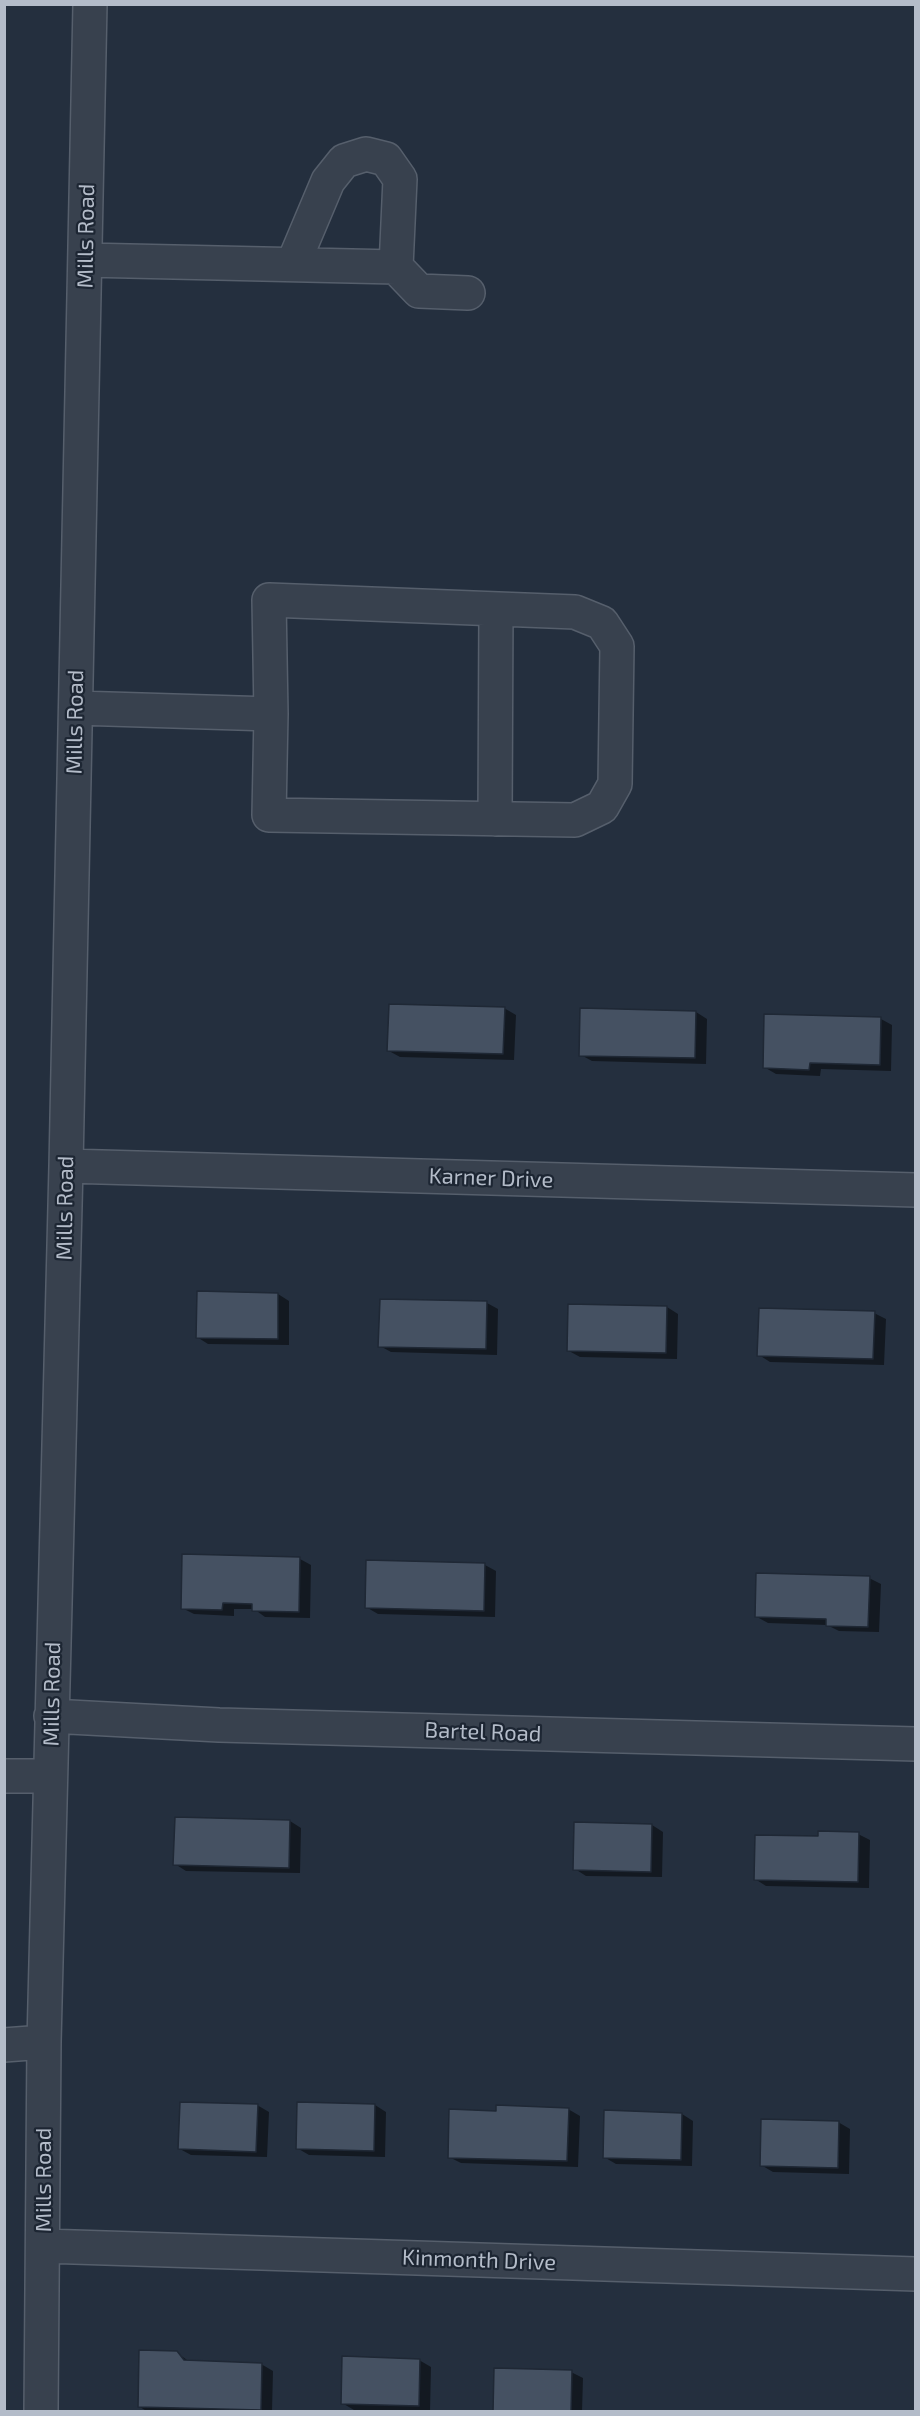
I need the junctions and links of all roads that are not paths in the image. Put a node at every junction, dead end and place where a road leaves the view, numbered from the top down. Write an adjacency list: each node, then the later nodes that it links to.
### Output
1 (90, 4): 2 (street, Mills Road)
2 (85, 260): 3 (street); 7 (street, Mills Road)
3 (293, 264): 4 (street); 4 (street)
4 (396, 267): 5 (street)
5 (468, 293)
6 (496, 609): 8 (street); 9 (street); 9 (street)
7 (75, 708): 8 (street); 10 (street, Mills Road)
8 (271, 714): 9 (street)
9 (495, 819)
10 (66, 1166): 11 (street, Karner Drive); 12 (street, Mills Road)
11 (915, 1190)
12 (51, 1716): 13 (street, Bartel Road); 15 (street, Mills Road)
13 (915, 1744)
14 (4, 1776): 15 (street)
15 (50, 1776): 16 (street, Mills Road)
16 (44, 2042): 17 (street); 18 (street, Mills Road)
17 (4, 2045)
18 (43, 2247): 19 (street, Kinmonth Drive); 20 (street, Mills Road)
19 (915, 2274)
20 (41, 2412)

